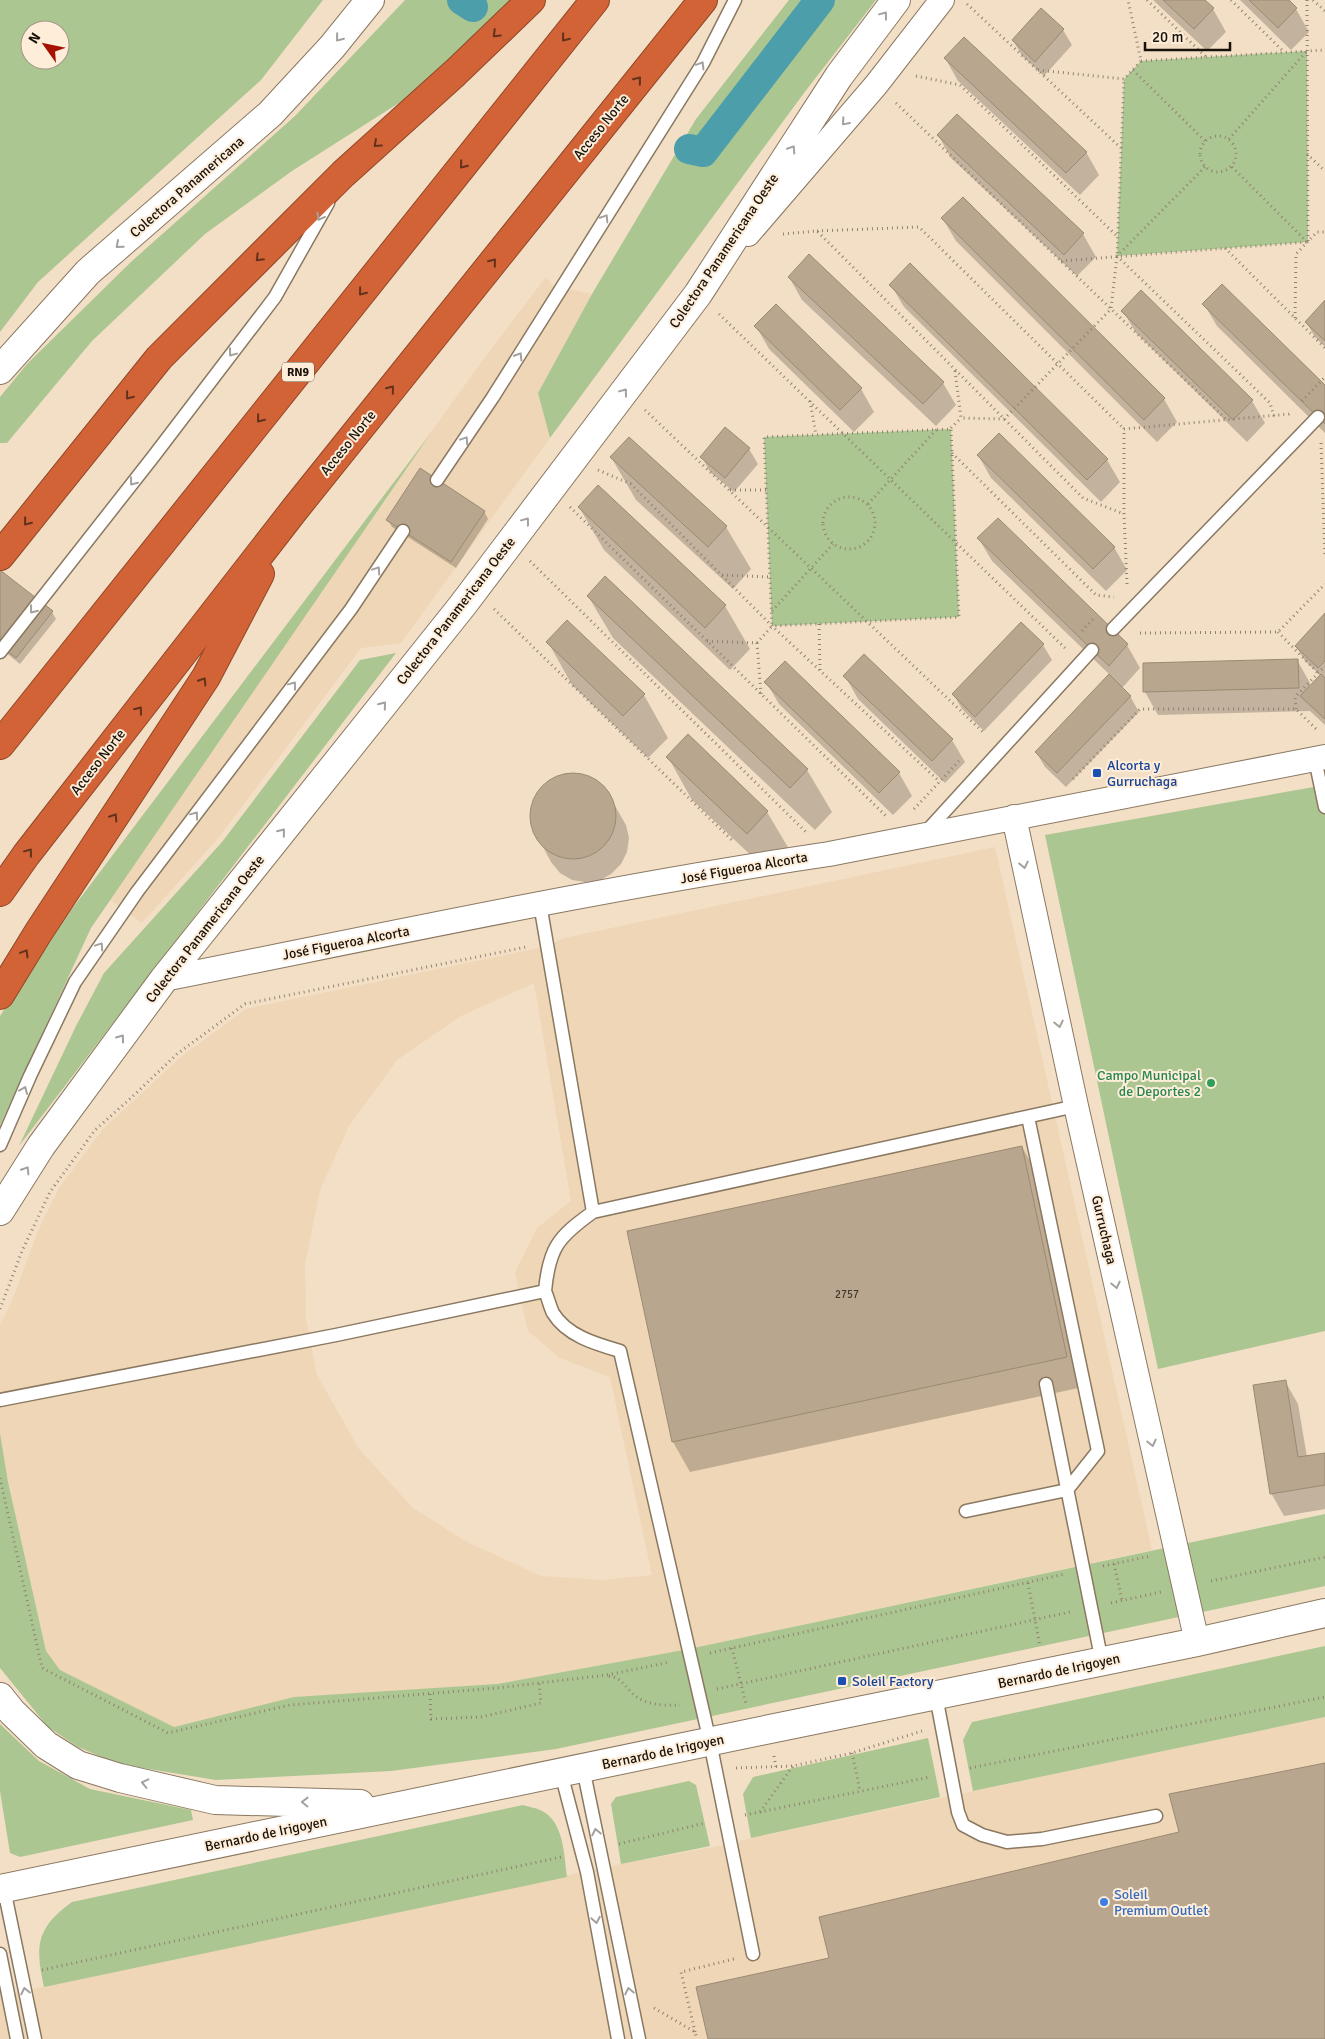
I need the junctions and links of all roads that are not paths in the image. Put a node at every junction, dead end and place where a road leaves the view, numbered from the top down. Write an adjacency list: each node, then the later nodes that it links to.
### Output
1 (370, 0): 10 (street, Colectora Panamericana, one-way to 10)
2 (531, 0): 8 (highway, one-way to 8)
3 (595, 0): 19 (highway, RN9, one-way to 19)
4 (703, 0): 13 (highway, Acceso Norte, one-way to 4)
5 (735, 0): 12 (lane, one-way to 5)
6 (896, 0): 9 (street, Colectora Panamericana Oeste, one-way to 6)
7 (942, 0): 9 (street, one-way to 9)
8 (343, 174): 15 (highway, one-way to 15); 18 (lane, one-way to 18)
9 (704, 286): 26 (street, Colectora Panamericana Oeste, one-way to 9)
10 (0, 370)
11 (1318, 417): 16 (lane)
12 (437, 480)
13 (295, 509): 24 (highway, Acceso Norte, one-way to 13); 27 (highway, one-way to 13)
14 (404, 530): 30 (lane, one-way to 14)
15 (0, 556)
16 (1113, 629)
17 (1092, 650): 23 (lane)
18 (0, 652)
19 (0, 744)
20 (1320, 758): 21 (lane); 22 (street, José Figueroa Alcorta)
21 (1325, 807)
22 (1014, 817): 23 (street, José Figueroa Alcorta); 28 (street, Gurruchaga, one-way to 28)
23 (922, 835): 25 (street, José Figueroa Alcorta)
24 (0, 892)
25 (540, 904): 26 (street, José Figueroa Alcorta); 32 (lane)
26 (164, 979): 31 (street, Colectora Panamericana Oeste, one-way to 26)
27 (0, 995)
28 (1076, 1106): 29 (lane); 39 (street, Gurruchaga, one-way to 39)
29 (1028, 1117): 32 (lane); 36 (lane)
30 (0, 1145)
31 (0, 1211)
32 (592, 1212): 33 (lane)
33 (545, 1291): 35 (lane); 43 (lane)
34 (1046, 1384): 36 (lane)
35 (0, 1400)
36 (1067, 1490): 37 (lane); 40 (lane)
37 (966, 1511)
38 (1325, 1613): 39 (street, Bernardo de Irigoyen)
39 (1197, 1642): 40 (street, Bernardo de Irigoyen)
40 (1102, 1662): 41 (street, Bernardo de Irigoyen)
41 (936, 1696): 43 (street, Bernardo de Irigoyen); 46 (lane)
42 (0, 1697): 45 (street, one-way to 42)
43 (710, 1742): 44 (street, Bernardo de Irigoyen); 49 (lane)
44 (572, 1771): 45 (street, Bernardo de Irigoyen); 52 (lane, one-way to 52); 53 (lane, one-way to 44)
45 (406, 1805): 47 (street, Bernardo de Irigoyen)
46 (1156, 1816)
47 (1, 1881): 51 (lane, one-way to 47)
48 (0, 1954): 50 (lane)
49 (753, 1954)
50 (17, 2039)
51 (35, 2039)
52 (618, 2039)
53 (639, 2039)

